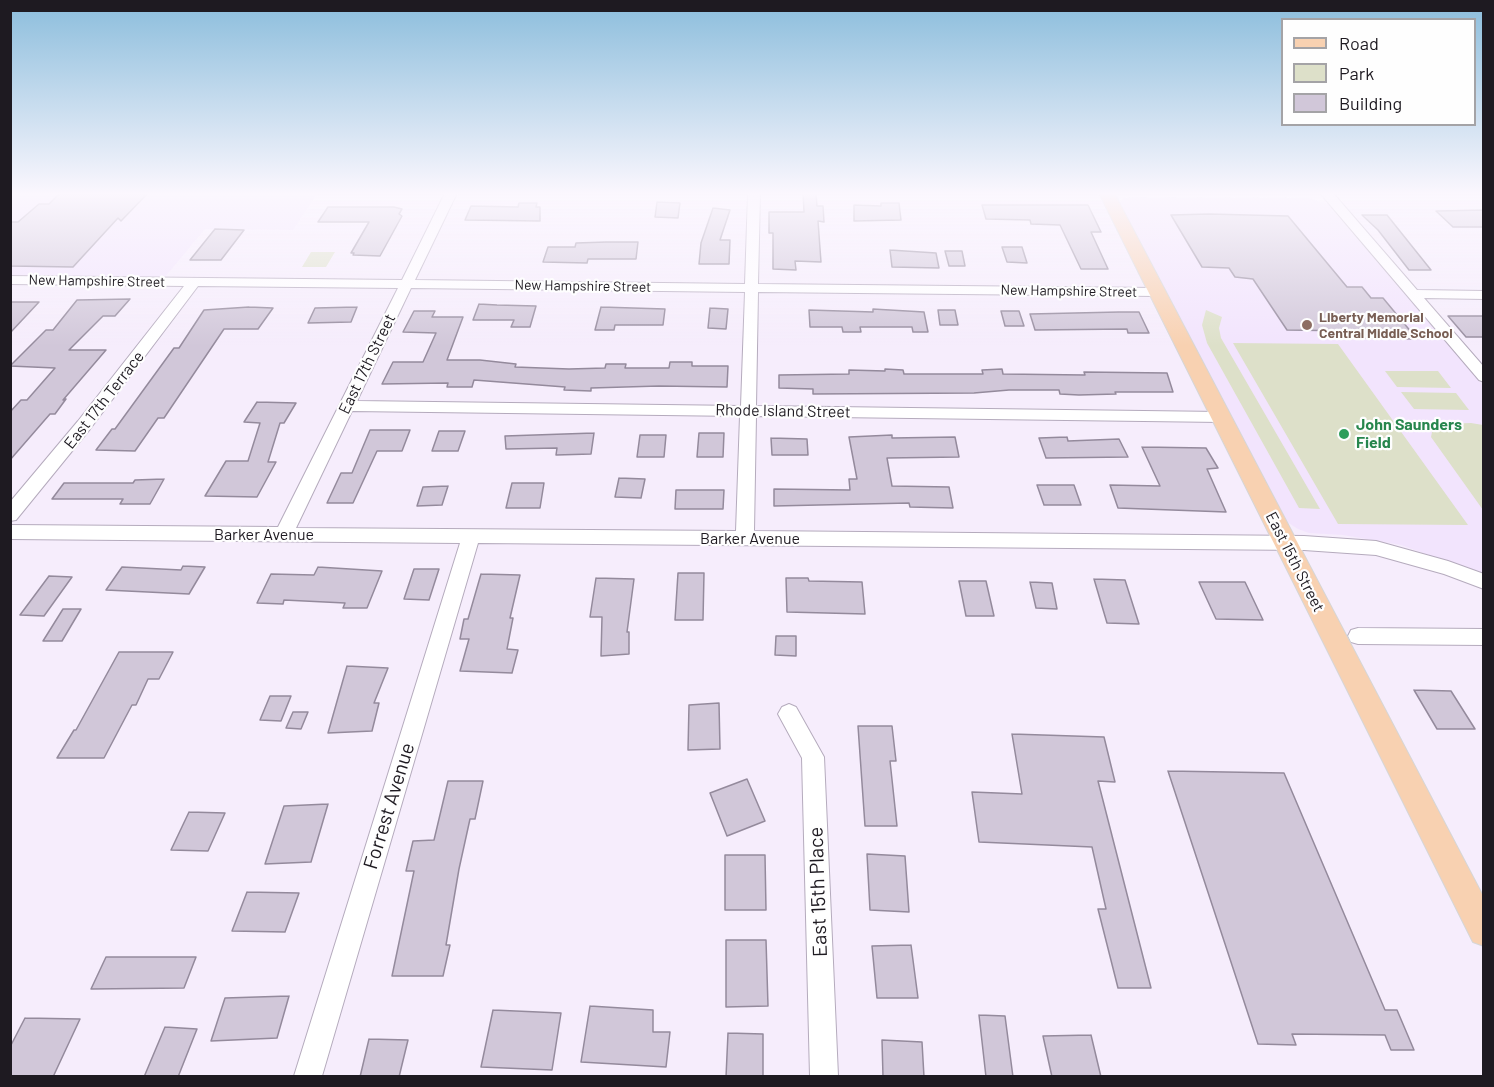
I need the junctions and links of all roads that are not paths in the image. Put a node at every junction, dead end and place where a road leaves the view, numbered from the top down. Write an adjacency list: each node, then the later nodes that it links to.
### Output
1 (426, 244): 7 (street, East 17th Street)
2 (752, 244): 8 (street)
3 (1131, 244): 9 (main road, East 15th Street)
4 (1369, 244): 10 (street)
5 (10, 280): 6 (street, New Hampshire Street)
6 (194, 282): 7 (street, New Hampshire Street); 16 (street, East 17th Terrace)
7 (406, 284): 8 (street, New Hampshire Street); 13 (street, East 17th Street)
8 (751, 288): 9 (street, New Hampshire Street); 14 (street)
9 (1156, 292): 15 (main road, East 15th Street)
10 (1412, 294): 11 (street); 12 (street)
11 (1484, 295)
12 (1484, 378)
13 (346, 406): 14 (street, Rhode Island Street); 18 (street, East 17th Street)
14 (748, 411): 15 (street, Rhode Island Street); 20 (street)
15 (1221, 417): 21 (main road, East 15th Street)
16 (10, 515)
17 (10, 532): 18 (street, Barker Avenue)
18 (283, 535): 19 (street, Barker Avenue)
19 (471, 536): 20 (street, Barker Avenue); 27 (street, Forrest Avenue)
20 (745, 539): 21 (street, Barker Avenue)
21 (1286, 543): 22 (street, Barker Avenue); 26 (main road, East 15th Street)
22 (1484, 582)
23 (1358, 636): 24 (street)
24 (1484, 637)
25 (789, 714): 28 (street, East 15th Place)
26 (1484, 931)
27 (308, 1077)
28 (824, 1077)

